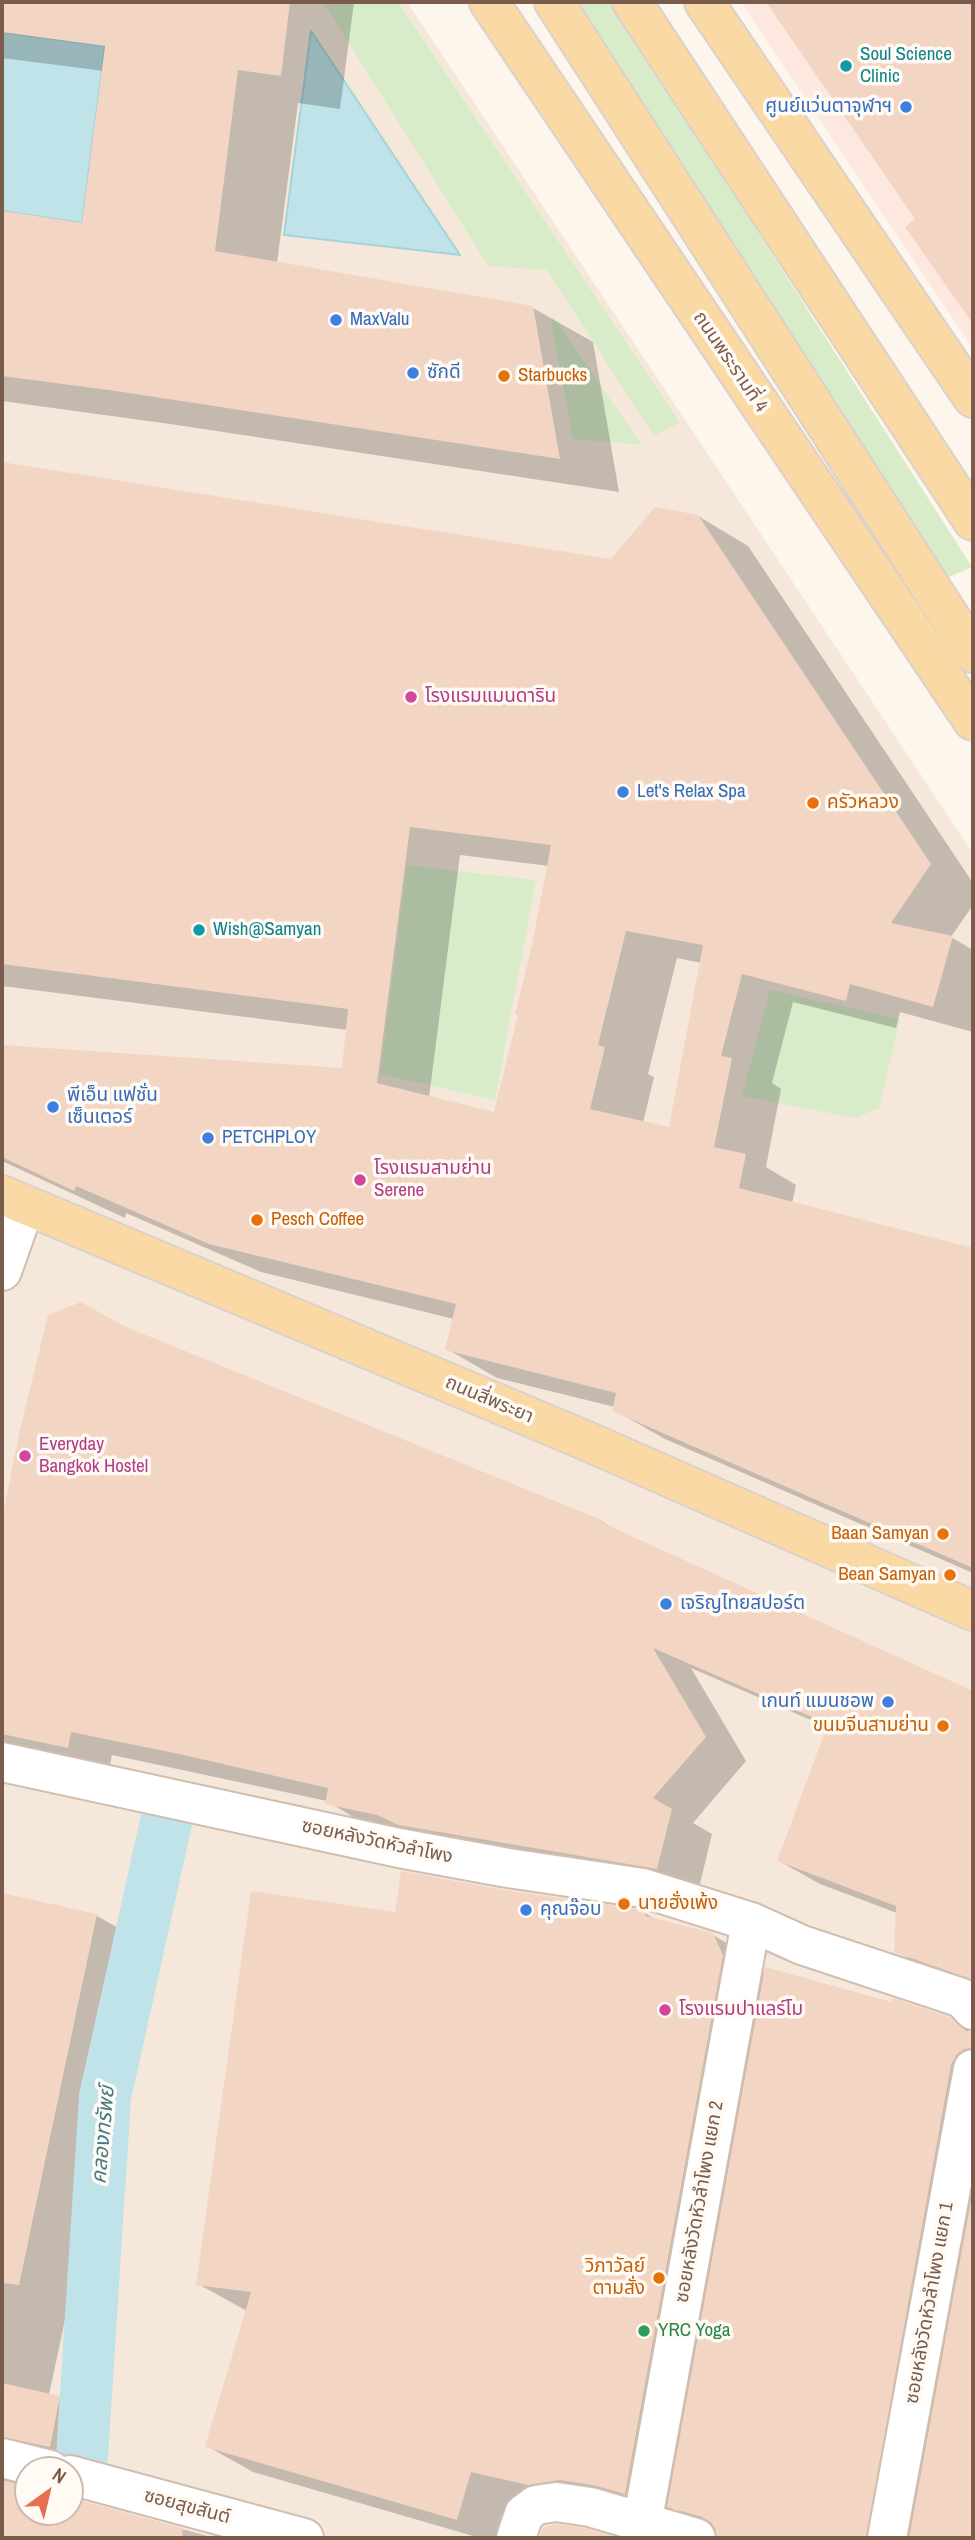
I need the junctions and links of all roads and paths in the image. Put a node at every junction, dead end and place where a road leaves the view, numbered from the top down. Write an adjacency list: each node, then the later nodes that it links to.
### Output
1 (489, 2): 8 (main road, ถนนพระรามที่ 4)
2 (554, 2): 7 (main road)
3 (632, 2): 6 (main road)
4 (704, 2): 5 (main road)
5 (973, 398)
6 (973, 521)
7 (973, 653)
8 (973, 721)
9 (13, 1200): 10 (street); 11 (main road, ถนนสี่พระยา)
10 (2, 1271)
11 (973, 1611)
12 (2, 1762): 13 (street, ซอยหลังวัดหัวลำโพง)
13 (751, 1922): 14 (street); 17 (street, ซอยหลังวัดหัวลำโพง แยก 2)
14 (973, 2010)
15 (973, 2068): 21 (street, ซอยหลังวัดหัวลำโพง แยก 1)
16 (84, 2479): 18 (street, ซอยสุขสันต์)
17 (642, 2524): 19 (street); 20 (street)
18 (304, 2538)
19 (516, 2538)
20 (696, 2538)
21 (887, 2538)

